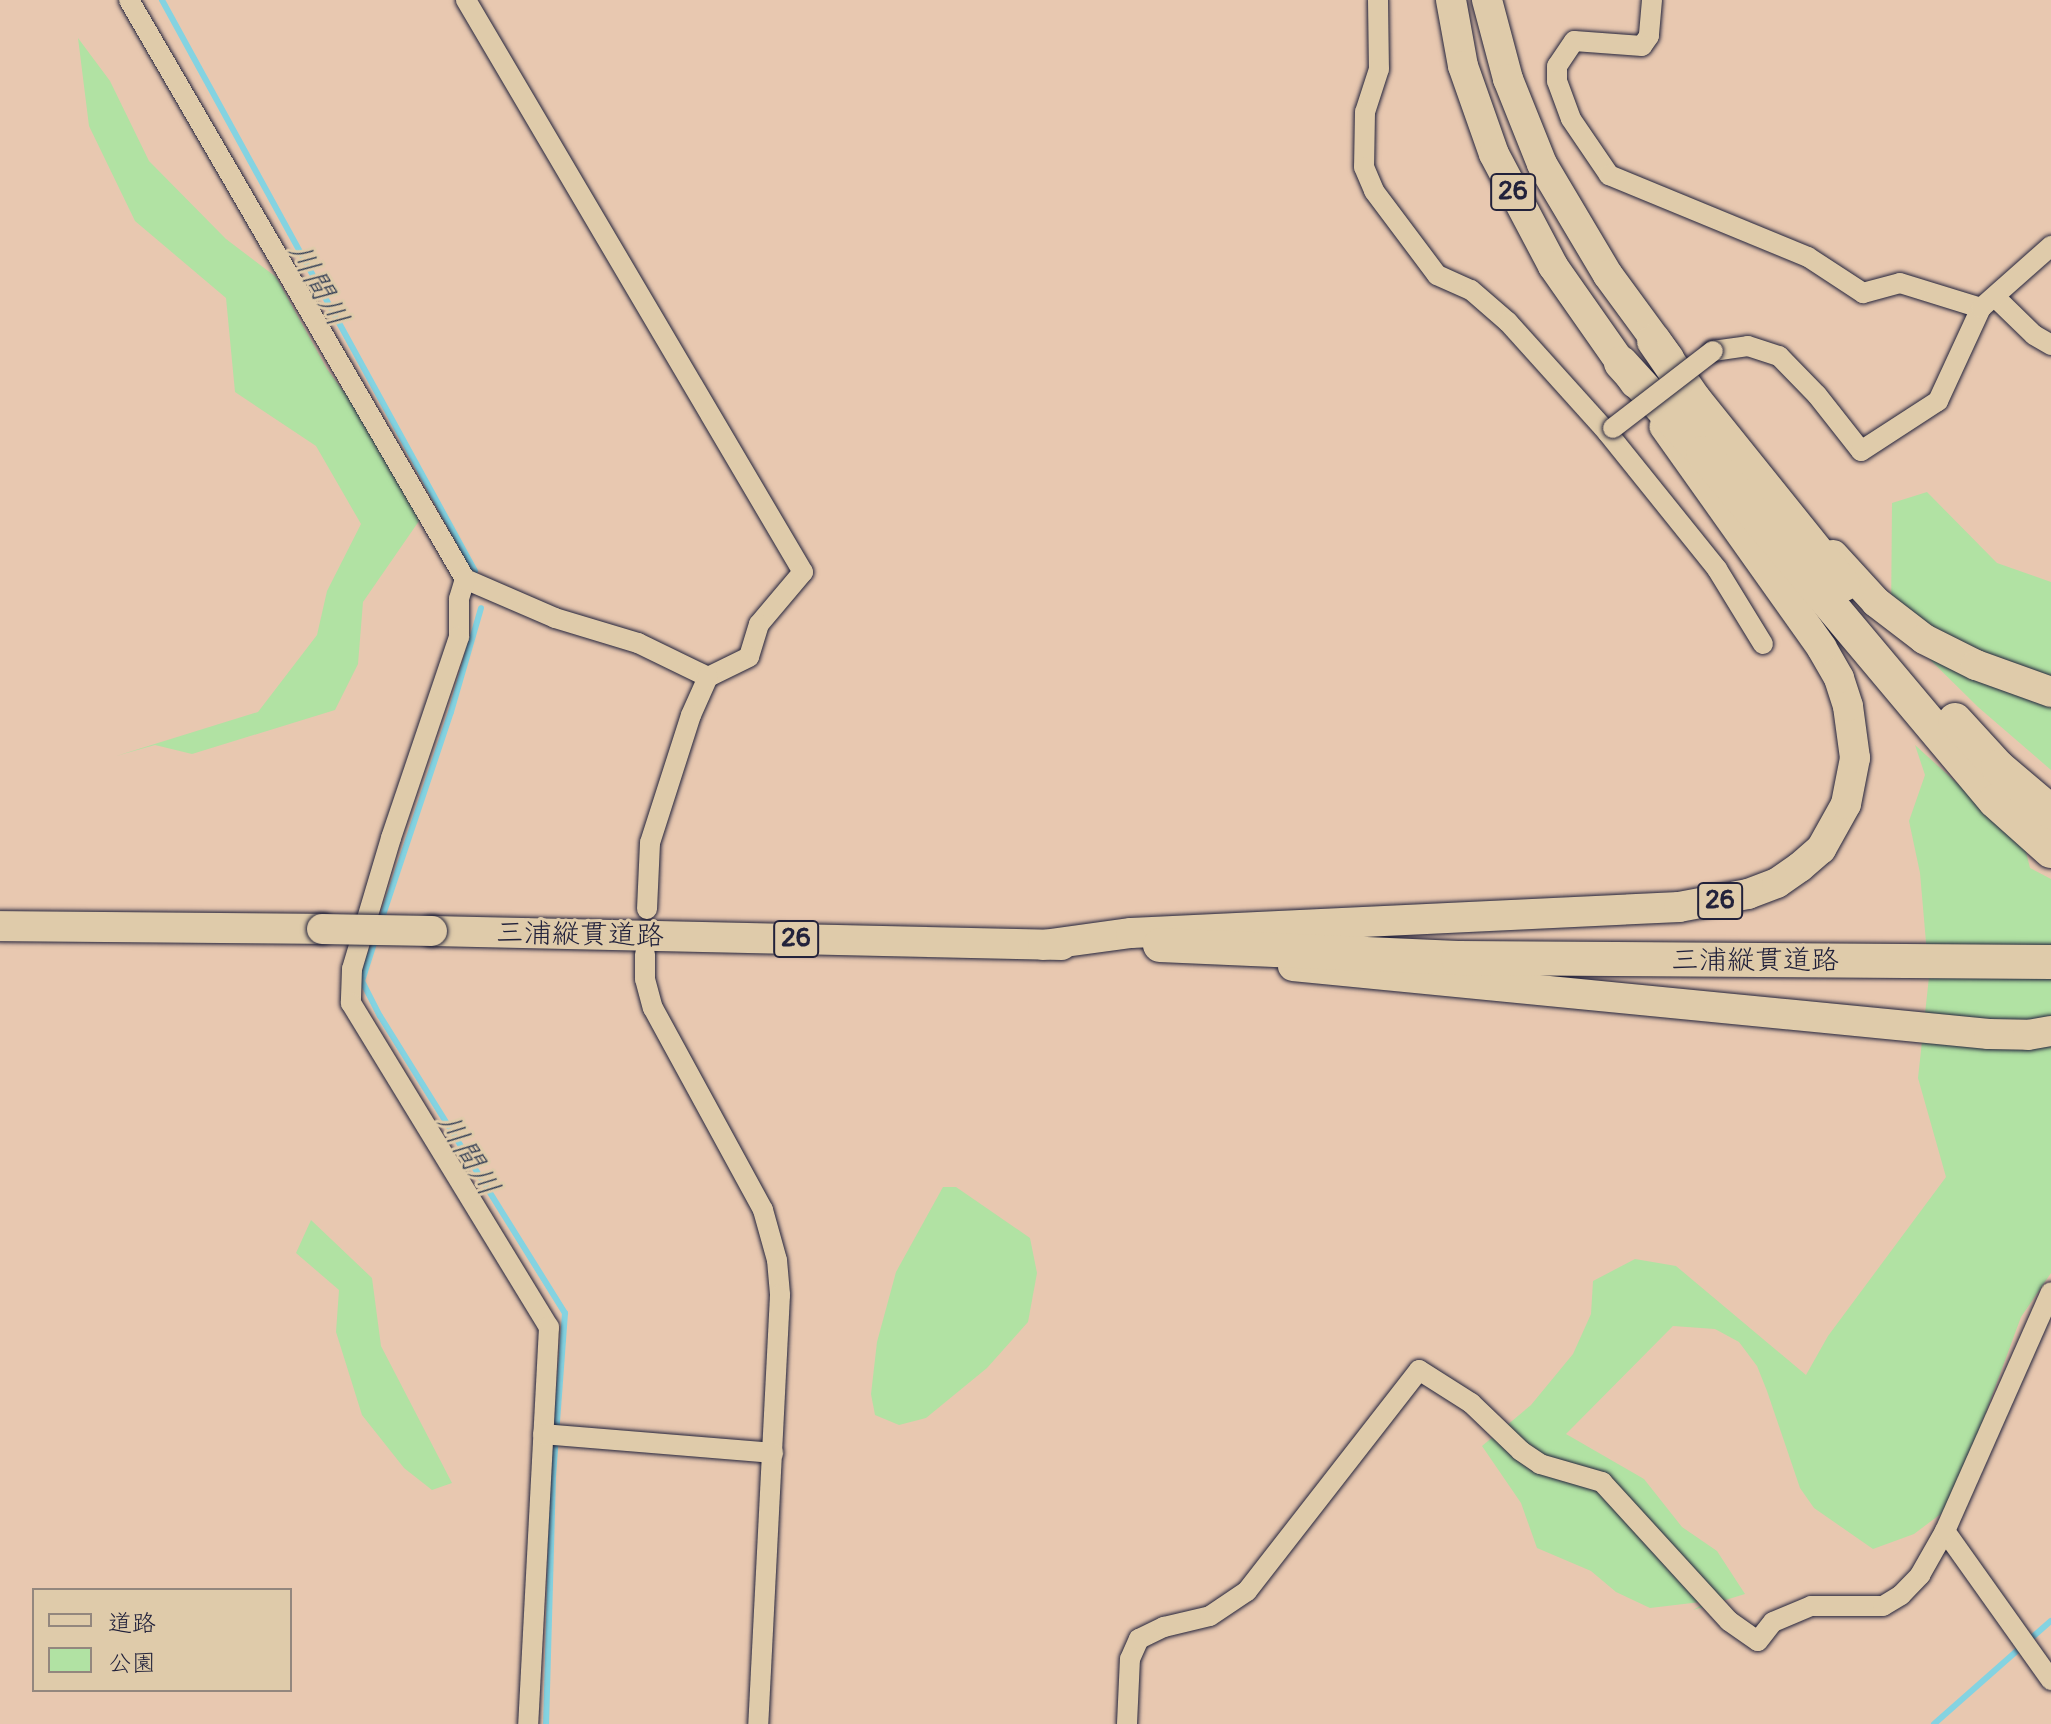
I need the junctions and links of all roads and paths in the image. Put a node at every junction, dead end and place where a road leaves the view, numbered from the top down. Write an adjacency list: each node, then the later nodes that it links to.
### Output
1 (129, 0): 13 (street)
2 (466, 0): 15 (street)
3 (1378, 0): 12 (street)
4 (1451, 0): 11 (main road, 26)
5 (1487, 0): 9 (main road, 26)
6 (1652, 0): 8 (street)
7 (2051, 246): 8 (street)
8 (1988, 303): 10 (street); 12 (street, bridge)
9 (1654, 341): 16 (main road); 17 (highway, 26)
10 (2051, 345)
11 (1621, 363): 18 (highway, 26); 21 (main road, 26)
12 (1610, 430): 14 (street)
13 (465, 579): 15 (street); 30 (street)
14 (1763, 644)
15 (708, 677): 19 (street)
16 (2051, 692)
17 (2051, 812)
18 (2051, 851)
19 (647, 909)
20 (0, 926): 21 (main road, 三浦縦貫道路 / 26, bridge)
21 (1043, 945): 23 (main road, 三浦縦貫道路 / 26)
22 (1160, 945): 23 (main road, 三浦縦貫道路 / 26); 25 (highway, 26)
23 (1080, 946): 28 (main road)
24 (2051, 948): 25 (highway, 三浦縦貫道路 / 26)
25 (1459, 951): 27 (highway, 三浦縦貫道路 / 26)
26 (645, 954): 31 (street)
27 (2051, 962)
28 (2051, 1031)
29 (2051, 1292): 32 (street)
30 (546, 1434): 31 (street); 34 (street)
31 (773, 1453): 35 (street)
32 (1945, 1531): 33 (street); 36 (street)
33 (2051, 1680)
34 (528, 1724)
35 (758, 1724)
36 (1127, 1724)

